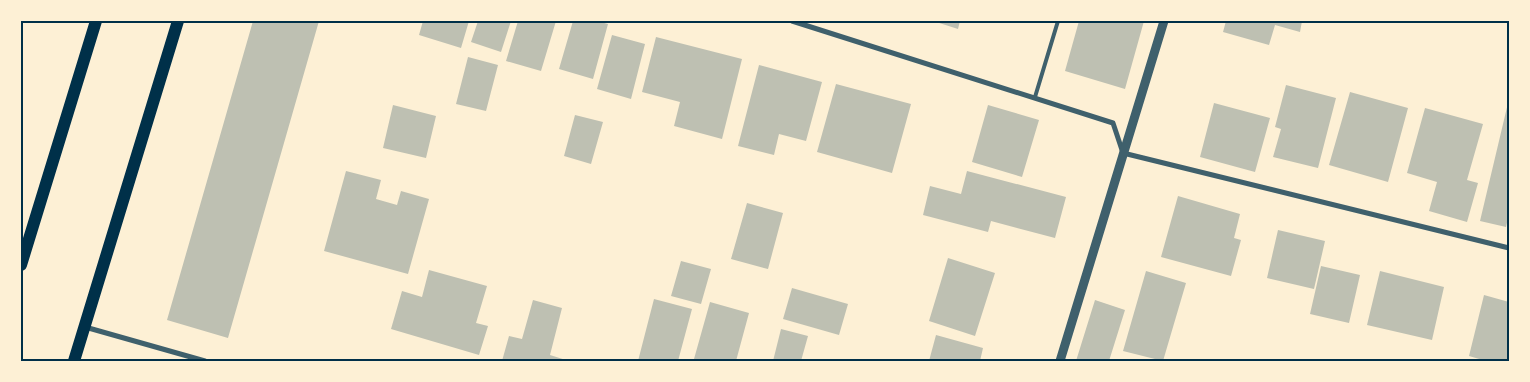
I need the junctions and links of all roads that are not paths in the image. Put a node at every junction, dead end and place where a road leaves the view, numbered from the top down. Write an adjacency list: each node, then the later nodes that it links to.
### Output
1 (96, 21): 9 (main road)
2 (178, 21): 10 (main road)
3 (792, 21): 6 (street)
4 (1058, 21): 6 (lane)
5 (1164, 21): 7 (street)
6 (1035, 97): 7 (street)
7 (1123, 153): 8 (street); 13 (street)
8 (1509, 248)
9 (21, 265)
10 (84, 327): 11 (main road); 12 (street)
11 (74, 361)
12 (205, 361)
13 (1060, 361)

